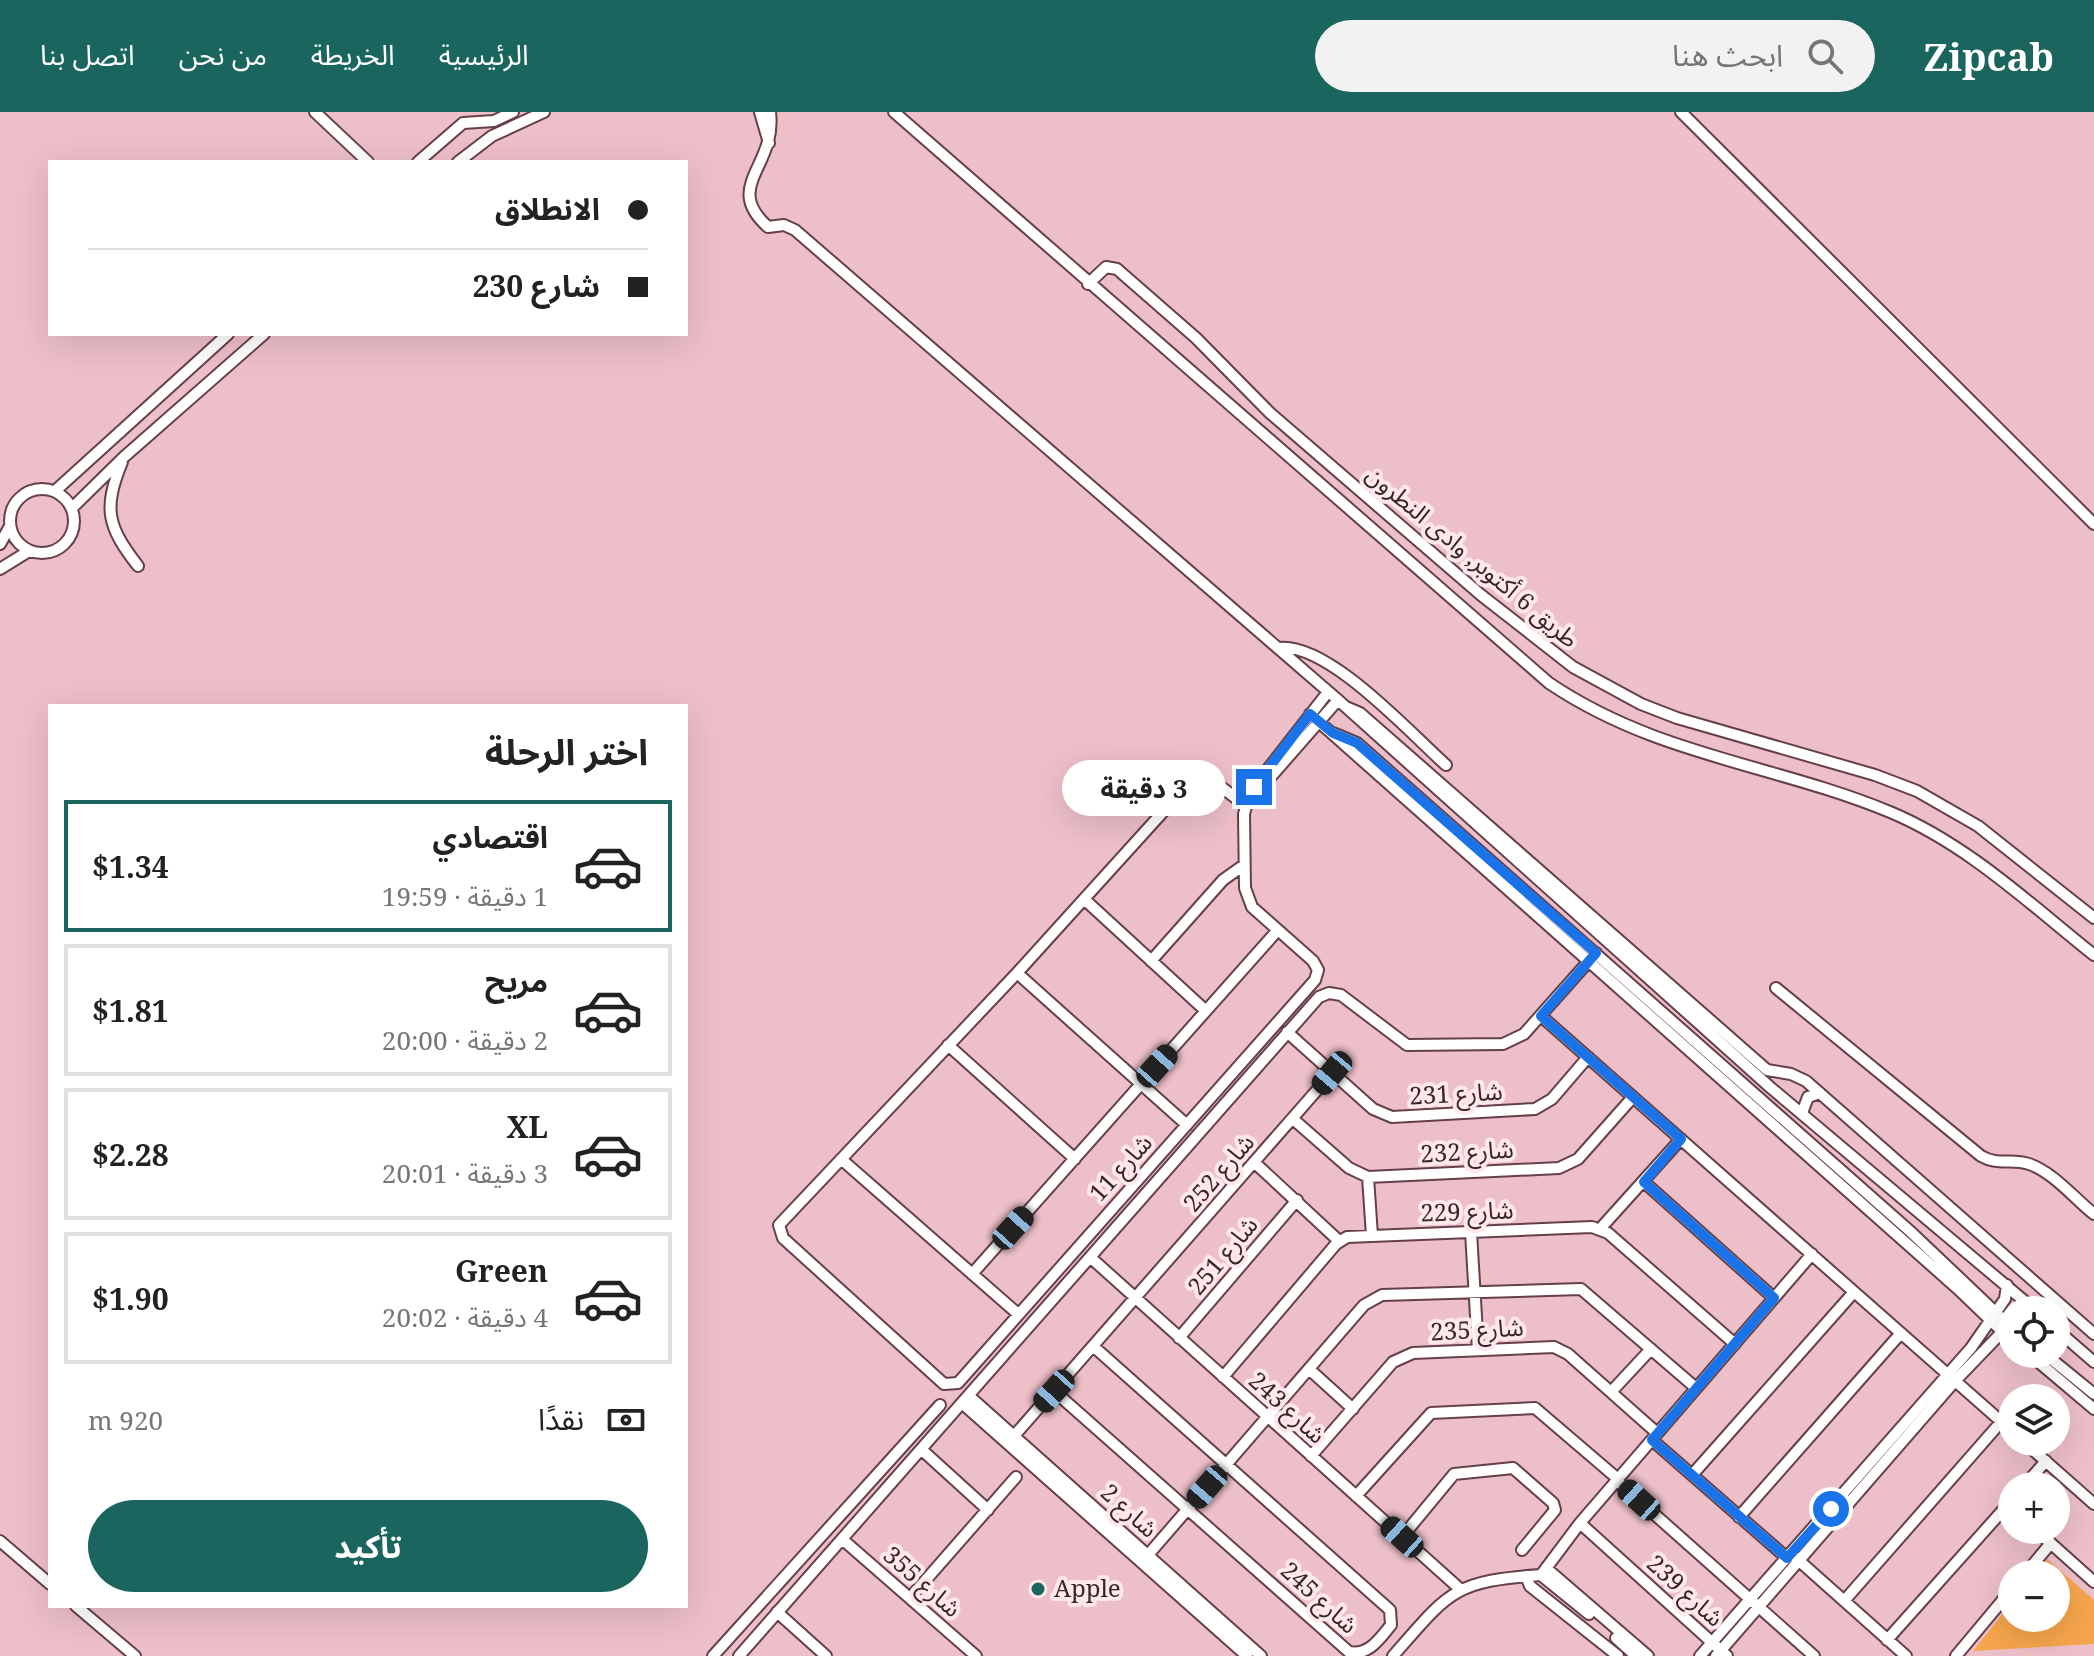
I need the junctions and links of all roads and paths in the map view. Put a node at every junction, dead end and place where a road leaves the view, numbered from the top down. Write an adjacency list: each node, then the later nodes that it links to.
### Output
1 (315, 112): 11 (street)
2 (513, 112): 8 (street)
3 (544, 112): 9 (street)
4 (760, 112): 10 (street)
5 (770, 112): 10 (street)
6 (894, 112): 14 (street, طريق 6 أكتوبر, وادى النطرون)
7 (1681, 112): 22 (street)
8 (485, 122): 9 (street); 12 (street)
9 (492, 136): 13 (street)
10 (769, 143): 28 (street)
11 (366, 160)
12 (420, 160)
13 (461, 160)
14 (1088, 284): 40 (street, طريق 6 أكتوبر, وادى النطرون); 43 (street, طريق 6 أكتوبر, وادى النطرون)
15 (226, 336): 18 (street)
16 (262, 336): 17 (street)
17 (124, 457): 20 (street); 26 (street)
18 (55, 491): 20 (street); 21 (street)
19 (0, 500): 21 (street)
20 (72, 508): 25 (street)
21 (12, 509): 23 (street)
22 (2094, 524)
23 (10, 526): 24 (street); 25 (street)
24 (0, 544)
25 (29, 551): 27 (street)
26 (138, 566)
27 (0, 569)
28 (1278, 648): 29 (street); 35 (street)
29 (1328, 692): 30 (street); 31 (street)
30 (1341, 703): 32 (street); 36 (street)
31 (1310, 714): 32 (street); 34 (street)
32 (1319, 722): 33 (street); 34 (street)
33 (1333, 733): 42 (street); 45 (street)
34 (1292, 746): 37 (street)
35 (1446, 765)
36 (1442, 790): 54 (street); 56 (street)
37 (1245, 805): 38 (street); 39 (street)
38 (1244, 865): 41 (street); 44 (street)
39 (1084, 899): 44 (street); 46 (street)
40 (2094, 918)
41 (1277, 931): 48 (street); 61 (street, شارع 11)
42 (1596, 953): 45 (street); 84 (street)
43 (2094, 955)
44 (1151, 961): 48 (street)
45 (1588, 962): 49 (street); 84 (street)
46 (1017, 973): 51 (street); 55 (street)
47 (1776, 988): 69 (street)
48 (1206, 1011): 55 (street)
49 (1541, 1016): 50 (street, شارع 11); 52 (street)
50 (1287, 1032): 53 (street, شارع 231); 75 (street, شارع 11)
51 (948, 1045): 63 (street); 64 (street)
52 (1588, 1057): 53 (street, شارع 231); 58 (street)
53 (1332, 1073): 60 (street, شارع 252)
54 (1781, 1074): 56 (street); 57 (street)
55 (1141, 1084): 61 (street); 64 (street)
56 (1771, 1088): 59 (street)
57 (1820, 1093): 59 (street); 87 (street)
58 (1633, 1097): 62 (street); 66 (street, شارع 232)
59 (1802, 1113): 77 (street)
60 (1293, 1119): 65 (street, شارع 252); 66 (street)
61 (1187, 1125): 83 (street, شارع 11)
62 (1681, 1139): 67 (street); 74 (street)
63 (841, 1159): 76 (street); 83 (street, شارع 11)
64 (1075, 1159): 76 (street)
65 (1255, 1163): 68 (street); 82 (street, شارع 252)
66 (1368, 1177): 72 (street)
67 (1644, 1182): 70 (street); 81 (street)
68 (1297, 1200): 73 (street); 89 (street, شارع 251)
69 (2094, 1214)
70 (1600, 1229): 71 (street, شارع 229); 91 (street)
71 (1471, 1232): 72 (street, شارع 229); 78 (street)
72 (1372, 1236): 73 (street, شارع 229)
73 (1339, 1241): 99 (street)
74 (1812, 1254): 79 (street); 81 (street)
75 (1090, 1257): 82 (street, شارع 243); 105 (street, شارع 11)
76 (972, 1274): 83 (street)
77 (2007, 1285): 80 (street); 84 (street)
78 (1475, 1291): 93 (street); 94 (street); 98 (street)
79 (1854, 1292): 86 (street); 120 (street)
80 (2019, 1296)
81 (1774, 1298): 91 (street)
82 (1135, 1299): 89 (street, شارع 243); 92 (street, شارع 252)
83 (1018, 1314)
84 (1992, 1317): 85 (street); 100 (street)
85 (1998, 1321)
86 (1901, 1333): 100 (street); 127 (street)
87 (2094, 1334)
88 (1998, 1337): 100 (street)
89 (1179, 1338): 99 (street, شارع 243)
90 (2070, 1341): 95 (street)
91 (1735, 1344): 101 (street)
92 (1093, 1346): 102 (street, شارع 252); 118 (street, شارع 245)
93 (1651, 1349): 101 (street); 103 (street)
94 (1478, 1350): 103 (street, شارع 235); 107 (street, شارع 235)
95 (2094, 1362)
96 (2046, 1368): 108 (street)
97 (2062, 1368): 104 (street)
98 (1309, 1369): 107 (street); 109 (street)
99 (1223, 1377): 109 (street, شارع 243)
100 (1952, 1377): 110 (street); 137 (street)
101 (1696, 1388): 113 (street)
102 (1054, 1391): 112 (street, شارع 252); 125 (street, شارع 245)
103 (1611, 1392): 113 (street, شارع 235)
104 (2094, 1394)
105 (966, 1400): 112 (street, شارع 2); 114 (street, شارع 11); 139 (street, شارع 2)
106 (940, 1405): 156 (street)
107 (1353, 1409): 115 (street, شارع 235)
108 (2094, 1409)
109 (1267, 1417): 115 (street, شارع 243); 118 (street)
110 (1998, 1419)
111 (1998, 1425): 147 (street)
112 (1014, 1436): 136 (street, شارع 2)
113 (1654, 1437): 120 (street, شارع 235); 122 (street)
114 (922, 1450): 126 (street); 131 (street, شارع 11)
115 (1311, 1456): 123 (street, شارع 243)
116 (2040, 1456): 117 (street)
117 (2046, 1461): 119 (street); 124 (street)
118 (1226, 1465): 125 (street); 125 (street, شارع 245)
119 (2036, 1472)
120 (1692, 1475): 127 (street, شارع 235)
121 (1016, 1477): 126 (street)
122 (1618, 1480): 123 (street); 129 (street); 146 (street)
123 (1356, 1496): 130 (street, شارع 243)
124 (2094, 1504)
125 (1189, 1509): 136 (street)
126 (988, 1510): 145 (street)
127 (1739, 1517): 137 (street, شارع 235)
128 (1998, 1518): 152 (street)
129 (1580, 1523): 140 (street); 153 (street, شارع 239)
130 (1402, 1537): 135 (street); 144 (street, شارع 243)
131 (842, 1539): 145 (street, شارع 355); 151 (street, شارع 11)
132 (0, 1541): 142 (street)
133 (2050, 1544): 138 (street)
134 (2052, 1544): 143 (street)
135 (1522, 1550)
136 (1148, 1555): 139 (street, شارع 2)
137 (1793, 1558): 146 (street); 147 (street, شارع 235); 150 (street)
138 (2037, 1560)
139 (1156, 1569): 160 (street, شارع 2); 161 (street, شارع 2)
140 (1543, 1572): 141 (street); 164 (street); 165 (street)
141 (1526, 1576): 144 (street); 163 (street)
142 (48, 1582)
143 (2094, 1582)
144 (1460, 1589): 162 (street)
145 (910, 1598): 159 (street, شارع 355)
146 (1750, 1599): 150 (street); 153 (street)
147 (1844, 1601): 152 (street, شارع 235)
148 (1998, 1606): 169 (street)
149 (78, 1608): 155 (street)
150 (1759, 1608): 154 (street); 167 (street)
151 (777, 1612): 157 (street, شارع 11); 158 (street)
152 (1887, 1640): 168 (street, شارع 235)
153 (1712, 1643): 154 (street, شارع 239); 166 (street)
154 (1722, 1654)
155 (135, 1656)
156 (713, 1656)
157 (739, 1656)
158 (826, 1656)
159 (976, 1656)
160 (1247, 1656)
161 (1261, 1656)
162 (1393, 1656)
163 (1618, 1656)
164 (1636, 1656)
165 (1648, 1656)
166 (1700, 1656)
167 (1814, 1656)
168 (1906, 1656)
169 (1956, 1656)

